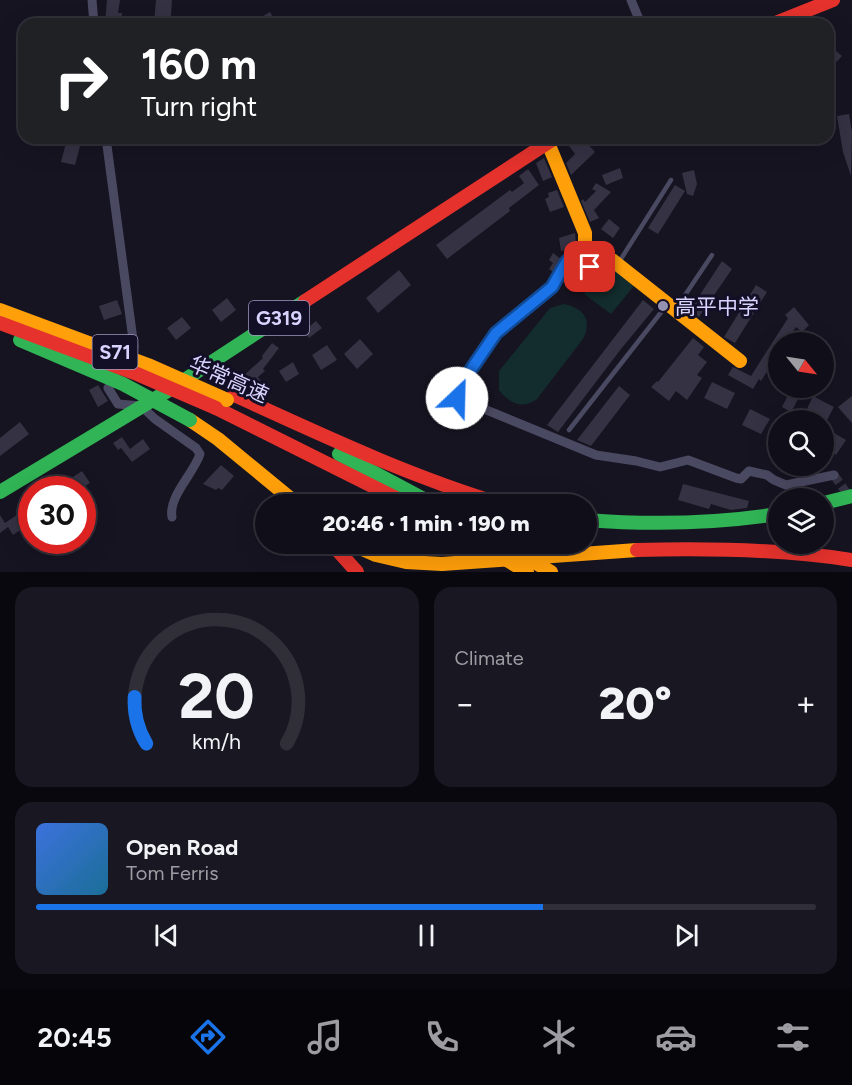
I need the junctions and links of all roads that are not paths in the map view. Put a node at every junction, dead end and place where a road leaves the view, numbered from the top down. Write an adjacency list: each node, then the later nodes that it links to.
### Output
1 (92, 0): 4 (street)
2 (631, 0): 5 (street)
3 (833, 0): 6 (main road)
4 (94, 18)
5 (639, 18)
6 (788, 18)
7 (107, 144): 20 (street)
8 (546, 144): 20 (main road, G319)
9 (553, 144): 11 (main road)
10 (671, 180): 13 (lane)
11 (580, 253): 13 (main road); 22 (street)
12 (712, 255): 14 (lane)
13 (617, 264): 14 (main road)
14 (672, 307): 18 (main road); 21 (lane)
15 (0, 310): 19 (main road, 华常高速 / S71, bridge)
16 (0, 323): 19 (main road, 华常高速 / S71, bridge)
17 (0, 332): 26 (main road, bridge)
18 (740, 361)
19 (226, 401): 27 (main road, 华常高速 / S71); 28 (main road, 华常高速 / S71); 29 (main road)
20 (141, 406): 25 (main road, G319); 33 (street)
21 (570, 430)
22 (768, 476)
23 (768, 476): 24 (street)
24 (829, 476)
25 (0, 492)
26 (284, 494)
27 (388, 494)
28 (415, 494)
29 (467, 494)
30 (852, 496): 31 (main road)
31 (834, 501)
32 (768, 516): 34 (main road)
33 (172, 517)
34 (597, 521)
35 (597, 553): 41 (main road)
36 (341, 554): 42 (main road)
37 (374, 554): 40 (main road)
38 (497, 554): 43 (main road, bridge)
39 (521, 554): 44 (main road, bridge)
40 (579, 554)
41 (852, 561): 45 (main road)
42 (357, 572)
43 (527, 572)
44 (551, 572)
45 (841, 572)

